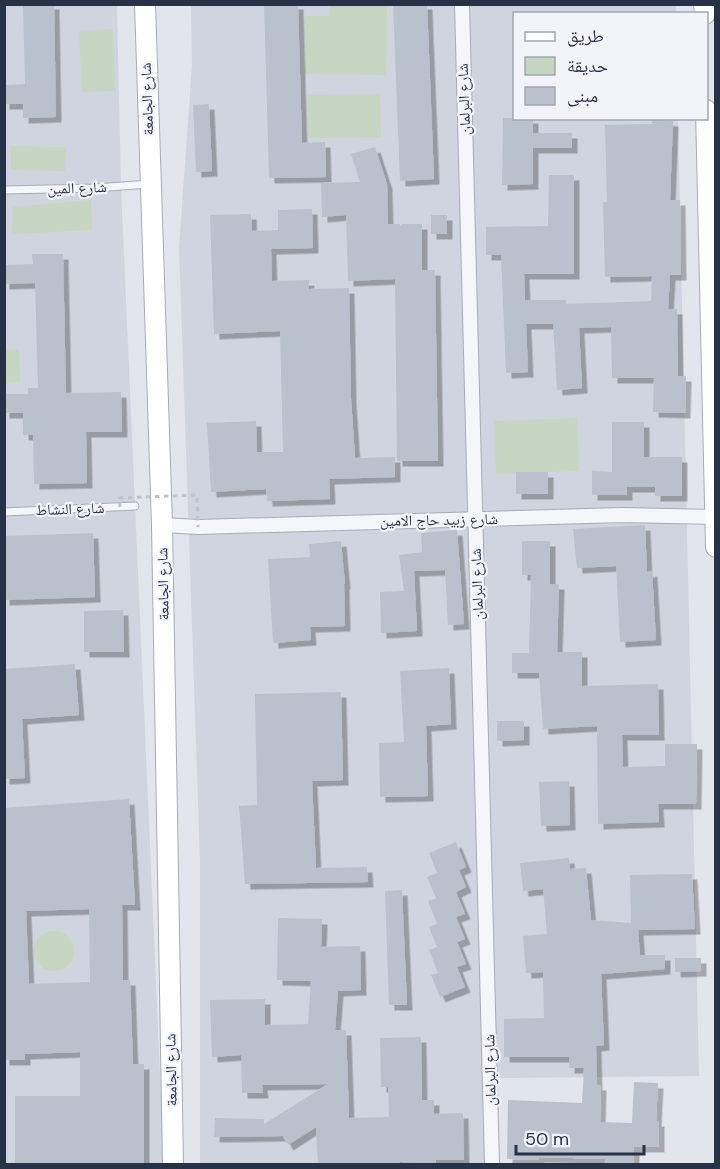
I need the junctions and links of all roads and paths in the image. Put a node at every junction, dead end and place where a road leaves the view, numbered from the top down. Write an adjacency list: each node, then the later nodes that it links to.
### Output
1 (145, 4): 4 (main road, شارع الجامعة)
2 (462, 4): 10 (street, شارع البرلمان)
3 (706, 120): 9 (main road)
4 (150, 184): 5 (lane, شارع المين); 11 (main road, شارع الجامعة)
5 (4, 190)
6 (120, 507): 7 (lane, شارع النشاط); 8 (lane, شارع النشاط); 12 (path, bridge)
7 (135, 507)
8 (4, 512)
9 (715, 517): 10 (street, شارع زبيد حاج الامين); 13 (main road)
10 (476, 519): 12 (street, شارع زبيد حاج الامين); 15 (street, شارع البرلمان)
11 (162, 525): 12 (street, شارع زبيد حاج الامين); 14 (main road, شارع الجامعة)
12 (198, 527)
13 (716, 547)
14 (173, 1164)
15 (492, 1164)

